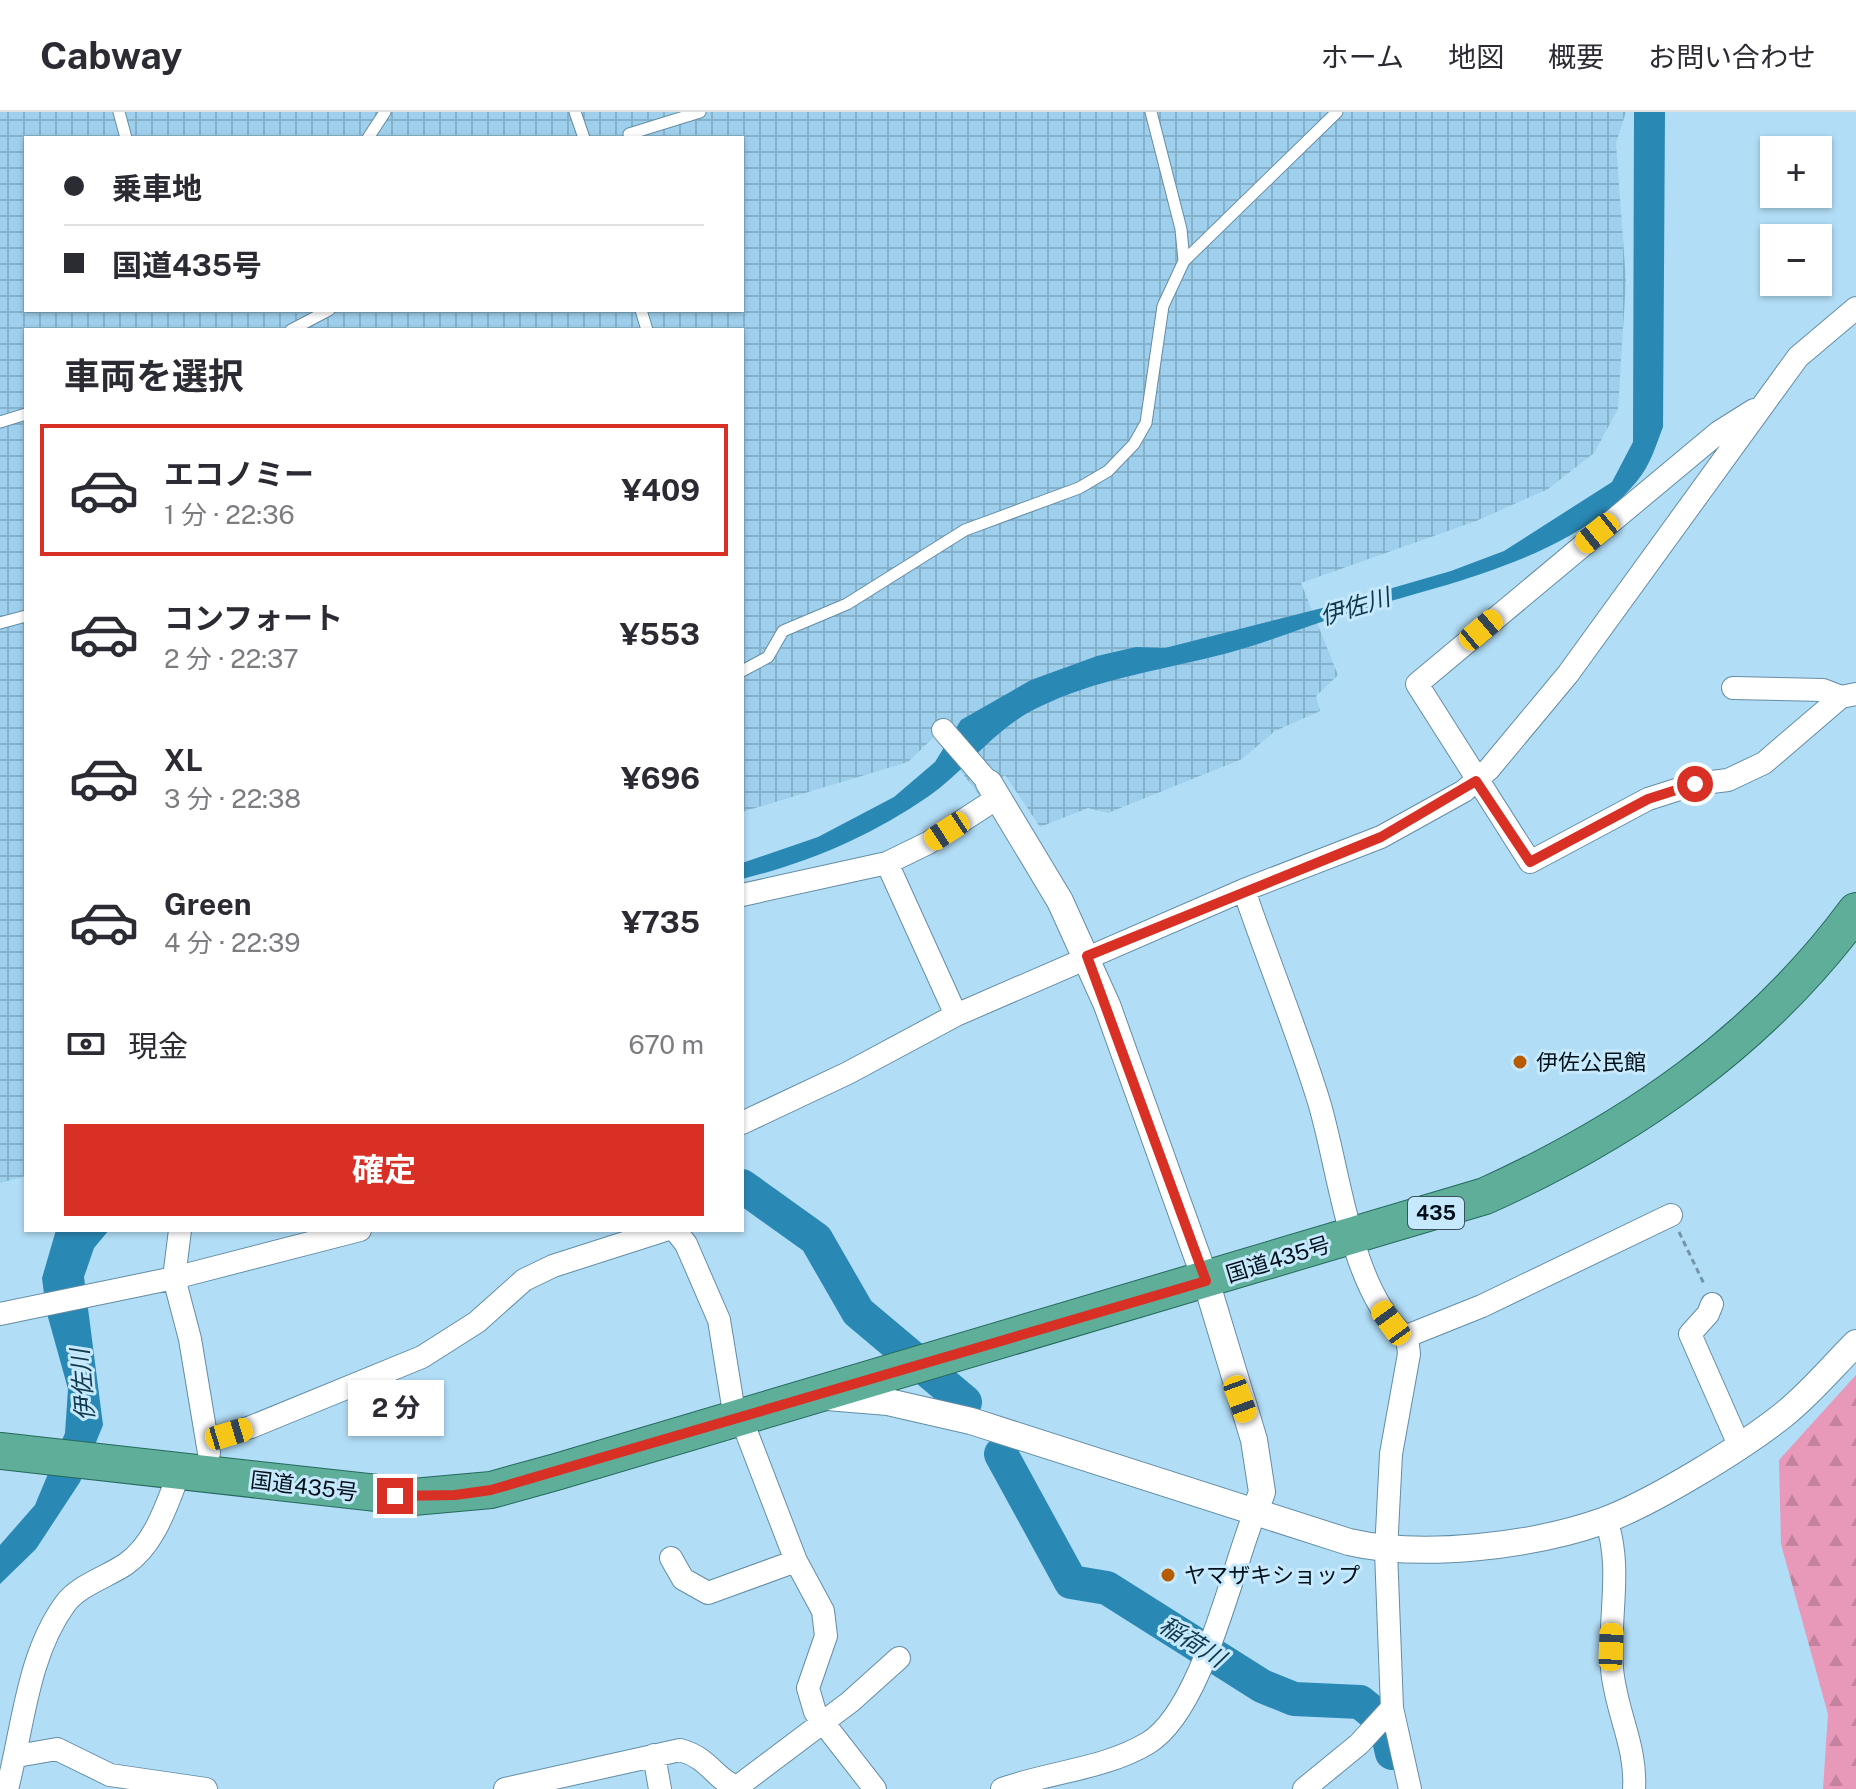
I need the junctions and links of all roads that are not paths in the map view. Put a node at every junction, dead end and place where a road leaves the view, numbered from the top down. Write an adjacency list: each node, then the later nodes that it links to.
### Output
1 (119, 112): 8 (lane)
2 (385, 112): 9 (lane)
3 (575, 112): 10 (lane)
4 (700, 112): 7 (lane)
5 (1151, 112): 11 (lane)
6 (1337, 112): 11 (lane)
7 (629, 134)
8 (125, 136)
9 (369, 136)
10 (583, 136)
11 (1184, 261): 20 (lane)
12 (1856, 308): 15 (street)
13 (325, 312): 14 (lane)
14 (295, 328)
15 (1764, 404): 24 (street); 24 (street)
16 (24, 415): 17 (lane)
17 (0, 422)
18 (24, 617): 19 (lane)
19 (0, 623)
20 (744, 670)
21 (1733, 688): 22 (street)
22 (1848, 696): 24 (street)
23 (943, 730): 25 (street)
24 (1476, 781): 27 (street)
25 (994, 790): 26 (street); 30 (street)
26 (887, 863): 28 (street); 31 (street)
27 (1244, 890): 30 (street); 38 (street)
28 (744, 895)
29 (1856, 911): 38 (highway, 国道435号 / 435)
30 (1087, 956): 31 (street); 40 (street)
31 (956, 1015): 32 (street)
32 (744, 1122)
33 (1671, 1215): 43 (street)
34 (180, 1232): 39 (street)
35 (352, 1232): 39 (street)
36 (659, 1232): 49 (street)
37 (677, 1232): 46 (street)
38 (1354, 1236): 40 (highway, 国道435号 / 435); 43 (street)
39 (174, 1278): 42 (street); 49 (street)
40 (1206, 1281): 45 (highway, 国道435号 / 435); 50 (street)
41 (1712, 1304): 47 (street)
42 (0, 1314)
43 (1407, 1336): 52 (street)
44 (1856, 1343): 47 (street)
45 (816, 1396): 46 (highway, 国道435号 / 435); 50 (street)
46 (741, 1418): 49 (highway, 国道435号 / 435); 54 (street)
47 (1739, 1445): 51 (street)
48 (0, 1451): 49 (highway, 国道435号 / 435)
49 (200, 1462): 59 (street)
50 (1255, 1512): 52 (street); 67 (street)
51 (1606, 1520): 52 (street); 70 (street)
52 (1386, 1551): 56 (street)
53 (671, 1558): 54 (street)
54 (796, 1561): 57 (street)
55 (899, 1658): 57 (street)
56 (1392, 1708): 68 (street); 69 (street)
57 (821, 1722): 58 (street); 66 (street)
58 (654, 1755): 60 (street); 65 (street)
59 (8, 1763): 62 (street); 63 (street)
60 (598, 1778): 61 (street)
61 (532, 1786): 64 (street)
62 (7, 1789)
63 (206, 1789)
64 (505, 1789)
65 (660, 1789)
66 (875, 1789)
67 (1002, 1789)
68 (1304, 1789)
69 (1410, 1789)
70 (1634, 1789)

